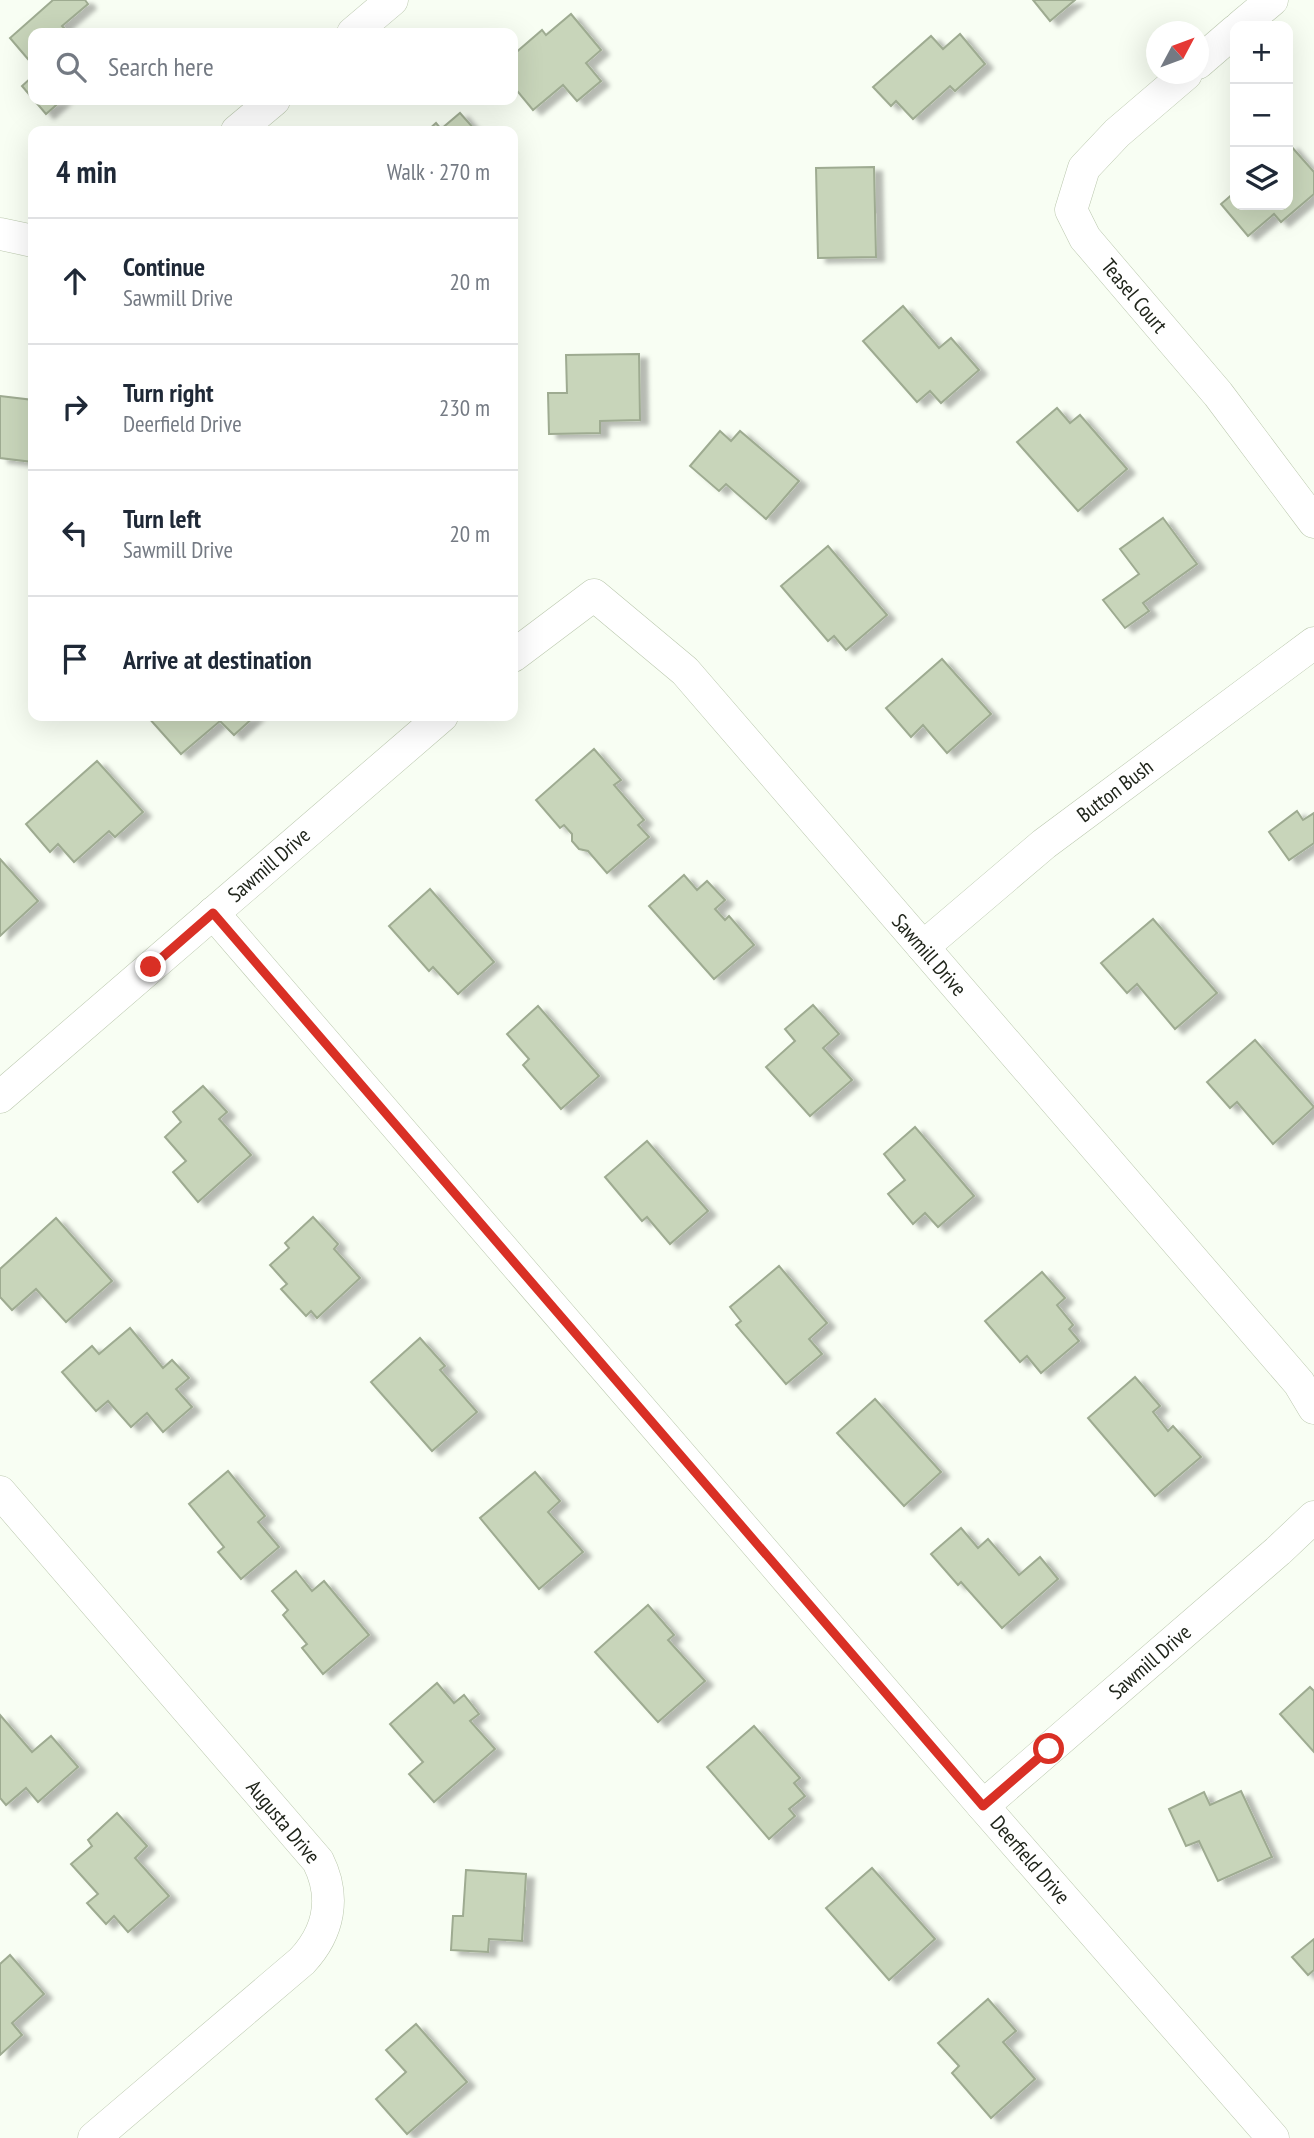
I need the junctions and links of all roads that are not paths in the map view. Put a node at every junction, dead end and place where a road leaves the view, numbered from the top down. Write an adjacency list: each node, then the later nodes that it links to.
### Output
1 (392, 0): 4 (street)
2 (1272, 0): 3 (street)
3 (1247, 21)
4 (359, 28)
5 (1230, 35): 6 (street)
6 (1209, 54)
7 (1174, 84): 12 (street, Teasel Court)
8 (268, 105): 9 (street)
9 (243, 126)
10 (0, 234): 11 (street)
11 (28, 239)
12 (1314, 522)
13 (1314, 643): 17 (street, Button Bush)
14 (518, 652): 17 (street, Sawmill Drive)
15 (436, 721): 16 (street, Sawmill Drive)
16 (213, 913): 18 (street, Sawmill Drive); 22 (street, Deerfield Drive)
17 (923, 947): 19 (street, Sawmill Drive)
18 (0, 1097)
19 (1314, 1408)
20 (0, 1492): 23 (street, Augusta Drive)
21 (1314, 1517): 22 (street, Sawmill Drive)
22 (983, 1806): 24 (street, Deerfield Drive)
23 (94, 2138)
24 (1273, 2138)

